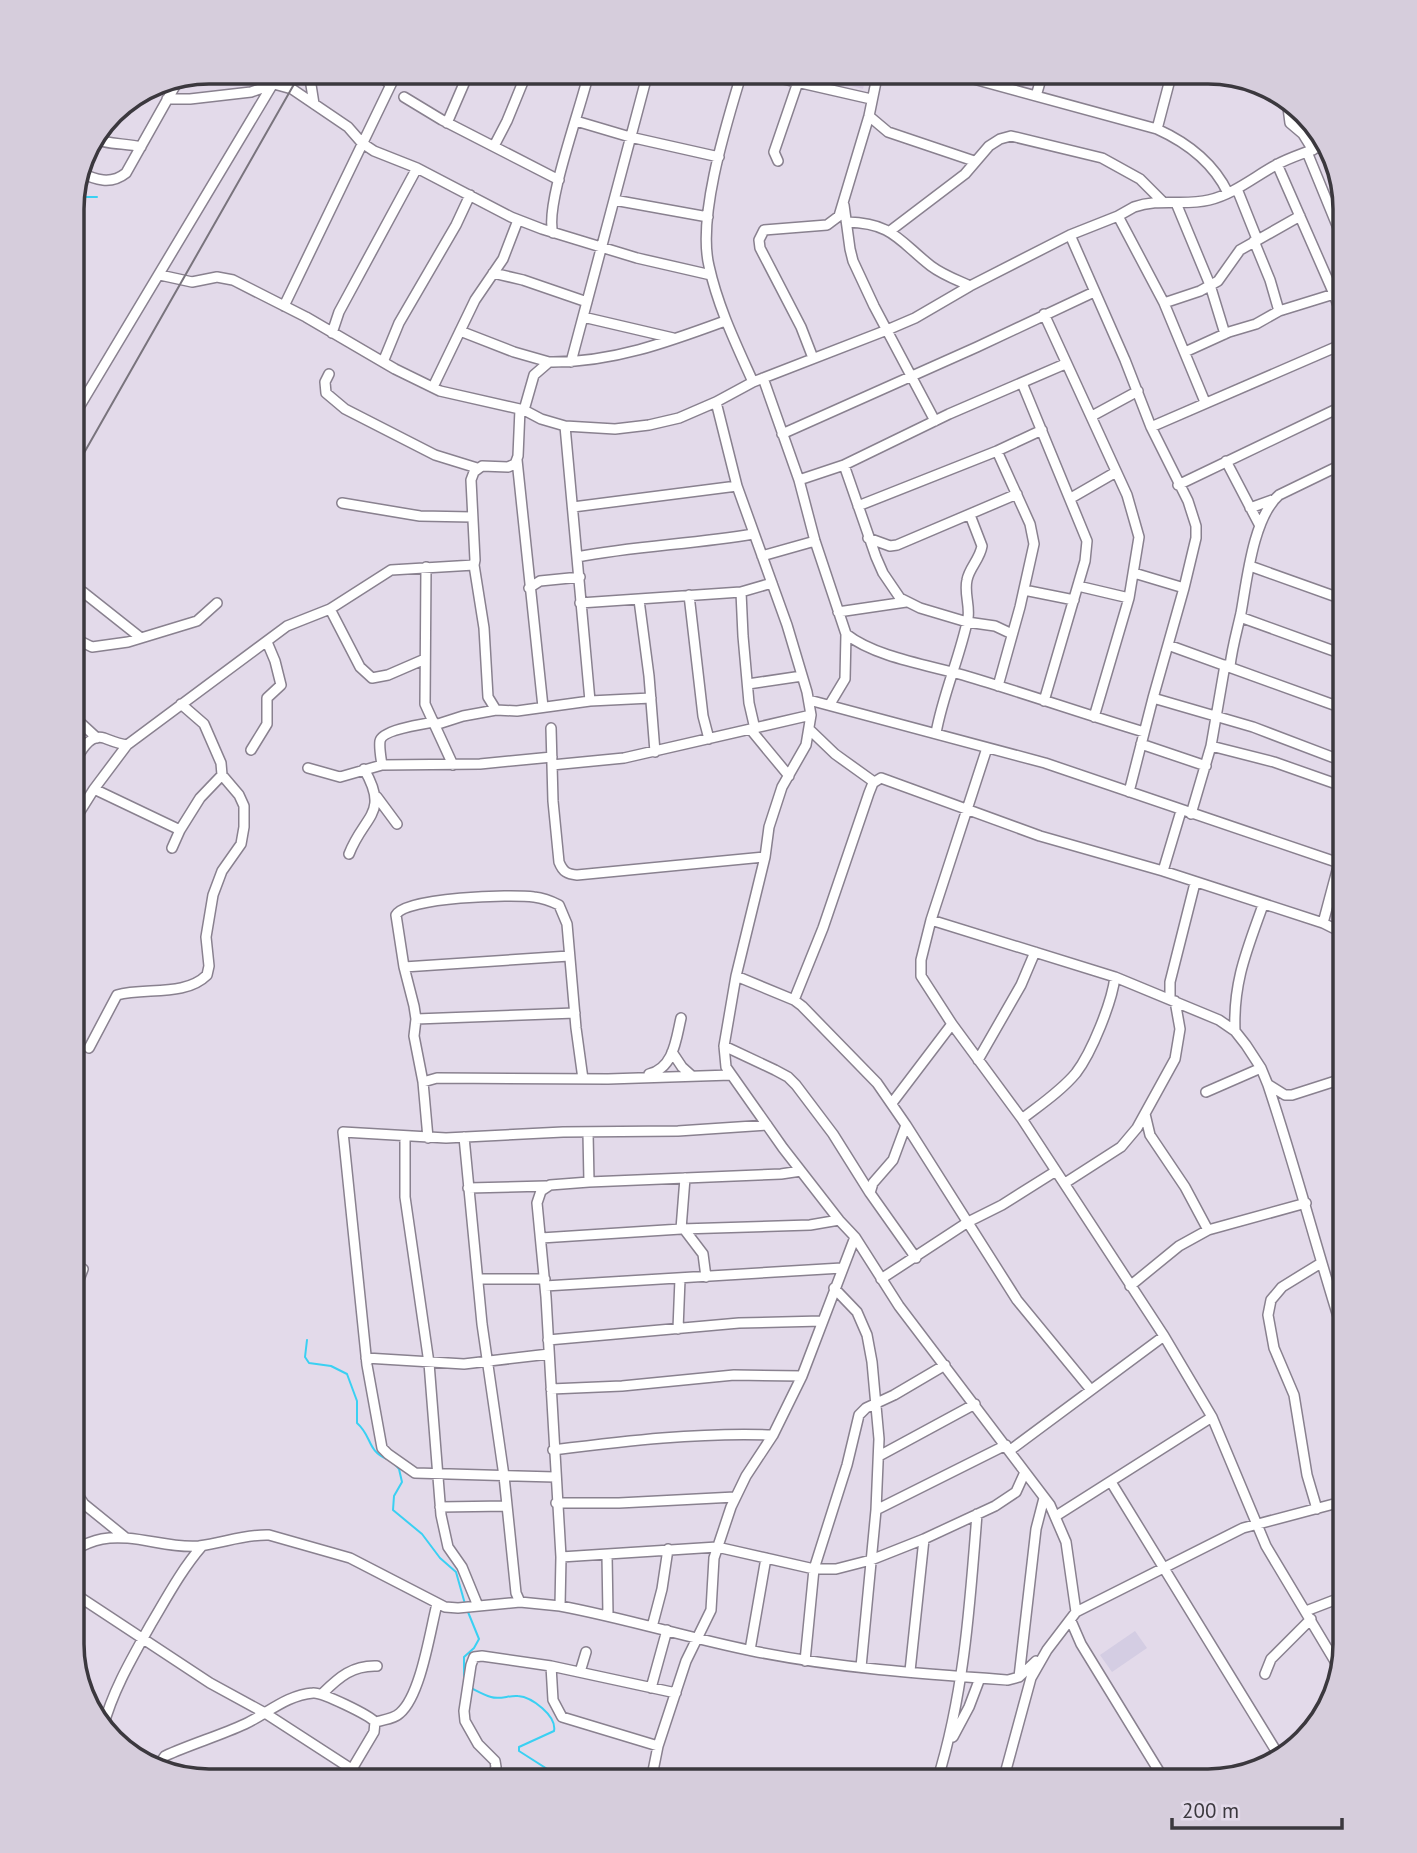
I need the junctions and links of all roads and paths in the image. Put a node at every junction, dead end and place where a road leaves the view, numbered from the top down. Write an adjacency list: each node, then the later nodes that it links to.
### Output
1 (266, 84): 20 (street)
2 (273, 84): 61 (street)
3 (285, 84): 22 (street)
4 (311, 84): 22 (street)
5 (390, 84): 30 (street)
6 (464, 84): 26 (street)
7 (522, 84): 32 (street)
8 (586, 84): 25 (street)
9 (645, 84): 28 (street)
10 (739, 84): 36 (street)
11 (797, 84): 38 (street)
12 (807, 84): 21 (street)
13 (875, 84): 21 (street)
14 (992, 84): 18 (street)
15 (1040, 84): 18 (street)
16 (1169, 84): 27 (street)
17 (173, 90): 20 (street)
18 (1036, 96): 27 (street)
19 (404, 97): 26 (street)
20 (167, 99): 33 (street)
21 (871, 99): 24 (street)
22 (314, 104): 30 (street)
23 (1289, 115): 31 (street)
24 (869, 116): 37 (street); 48 (street)
25 (576, 121): 28 (street); 42 (street)
26 (447, 122): 32 (street)
27 (1157, 129): 43 (street)
28 (631, 137): 36 (street); 45 (street)
29 (104, 141): 33 (street)
30 (362, 143): 40 (street); 70 (street)
31 (1315, 145)
32 (494, 146): 42 (street)
33 (141, 147): 41 (street)
34 (1317, 147): 39 (street)
35 (1318, 150): 47 (street)
36 (719, 157): 52 (street)
37 (974, 161): 46 (street); 55 (street)
38 (778, 162)
39 (1277, 164): 43 (street); 51 (street)
40 (417, 168): 44 (street); 77 (street)
41 (89, 175)
42 (559, 180): 56 (street)
43 (1233, 191): 49 (street); 58 (street)
44 (470, 195): 53 (street); 83 (street)
45 (614, 200): 52 (street); 59 (street)
46 (1163, 201): 49 (street); 50 (street)
47 (1333, 201)
48 (844, 202): 54 (street); 82 (street)
49 (1176, 203): 63 (street)
50 (1118, 216): 57 (street); 69 (street)
51 (1300, 216): 58 (street); 66 (street)
52 (708, 217): 62 (street)
53 (519, 220): 56 (street); 60 (street)
54 (847, 222): 55 (street); 76 (street)
55 (890, 231): 64 (street)
56 (553, 233): 59 (street)
57 (1070, 235): 64 (street); 65 (street)
58 (1256, 240): 63 (street); 71 (street)
59 (601, 247): 62 (street); 68 (street)
60 (493, 273): 68 (street); 75 (street)
61 (160, 275): 70 (street); 94 (street)
62 (712, 275): 74 (street)
63 (1210, 285): 69 (street); 78 (street)
64 (970, 286): 76 (street)
65 (1094, 292): 72 (street); 93 (street)
66 (1333, 292)
67 (1333, 294): 71 (street)
68 (587, 303): 73 (street)
69 (1164, 303): 81 (street)
70 (284, 306): 77 (street)
71 (1279, 311): 78 (street)
72 (1044, 314): 86 (street); 88 (street)
73 (583, 317): 79 (street); 85 (street)
74 (725, 321): 79 (street); 90 (street)
75 (460, 331): 84 (street); 92 (street)
76 (887, 331): 82 (street); 88 (street)
77 (332, 333): 83 (street)
78 (1225, 334): 81 (street)
79 (678, 340): 85 (street)
80 (1333, 348): 96 (street)
81 (1185, 352): 96 (street)
82 (813, 358): 89 (street)
83 (383, 362): 92 (street)
84 (549, 362): 85 (street); 97 (street)
85 (571, 362)
86 (1065, 364): 91 (street); 99 (street)
87 (329, 374): 109 (street)
88 (911, 375): 100 (street); 104 (street)
89 (763, 378): 90 (street); 104 (street)
90 (752, 382): 95 (street)
91 (1022, 383): 100 (street); 103 (street)
92 (433, 387): 97 (street)
93 (1138, 391): 99 (street); 102 (street)
94 (84, 398)
95 (716, 402): 101 (street); 114 (street)
96 (1205, 402): 102 (street)
97 (522, 409): 101 (street); 106 (street)
98 (1333, 411): 107 (street)
99 (1092, 416): 111 (street)
100 (935, 421): 108 (street)
101 (565, 426): 120 (street)
102 (1151, 427): 113 (street)
103 (1042, 430): 105 (street); 116 (street)
104 (782, 433): 112 (street)
105 (997, 451): 115 (street); 119 (street)
106 (517, 460): 109 (street); 137 (street)
107 (1226, 461): 113 (street); 121 (street)
108 (844, 465): 112 (street); 119 (street)
109 (477, 468): 123 (street)
110 (1333, 469): 117 (street)
111 (1116, 472): 116 (street); 133 (street)
112 (799, 480): 127 (street)
113 (1178, 485): 138 (street)
114 (737, 486): 120 (street); 125 (street)
115 (1017, 494): 122 (street); 139 (street)
116 (1070, 498): 136 (street)
117 (1275, 499): 121 (street); 124 (street)
118 (342, 503): 123 (street)
119 (858, 506): 126 (street)
120 (573, 507): 129 (street)
121 (1250, 508): 124 (street)
122 (970, 515): 126 (street); 153 (street)
123 (472, 517): 130 (street)
124 (1260, 526): 131 (street)
125 (753, 534): 128 (street); 129 (street)
126 (868, 538): 147 (street)
127 (815, 541): 128 (street); 151 (street)
128 (762, 556): 135 (street)
129 (577, 557): 134 (street)
130 (474, 565): 132 (street); 176 (street)
131 (1250, 566): 143 (street); 152 (street)
132 (426, 567): 150 (street); 161 (street)
133 (1133, 573): 138 (street); 144 (street)
134 (580, 577): 137 (street); 149 (street)
135 (772, 583): 140 (street); 164 (street)
136 (1078, 586): 144 (street); 146 (street)
137 (529, 588): 175 (street)
138 (1184, 588): 159 (street)
139 (1024, 590): 146 (street); 154 (street)
140 (741, 592): 142 (street); 165 (street)
141 (84, 593): 156 (street)
142 (689, 596): 145 (street); 188 (street)
143 (1333, 596)
144 (1129, 598): 179 (street)
145 (639, 600): 149 (street); 167 (street)
146 (1074, 600): 171 (street)
147 (906, 602): 151 (street); 153 (street)
148 (217, 603): 156 (street)
149 (580, 603): 170 (street)
150 (330, 609): 157 (street); 161 (street)
151 (838, 612): 155 (street)
152 (1240, 617): 160 (street); 162 (street)
153 (967, 622): 154 (street); 163 (street)
154 (1012, 634): 166 (street)
155 (846, 635): 163 (street); 173 (street)
156 (141, 638): 158 (street)
157 (267, 642): 172 (street); 194 (street)
158 (84, 643)
159 (1168, 645): 162 (street); 168 (street)
160 (1333, 651)
161 (425, 659): 180 (street)
162 (1228, 666): 174 (street); 178 (street)
163 (954, 672): 166 (street); 186 (street)
164 (802, 676): 165 (street); 169 (street)
165 (748, 684): 183 (street)
166 (998, 686): 171 (street)
167 (651, 698): 170 (street); 195 (street)
168 (1153, 698): 178 (street); 185 (street)
169 (809, 700): 173 (street); 177 (street)
170 (590, 701): 175 (street)
171 (1044, 701): 179 (street)
172 (181, 704): 190 (street); 203 (street)
173 (830, 704): 186 (street)
174 (1333, 705)
175 (543, 707): 176 (street)
176 (496, 710): 180 (street)
177 (811, 715): 183 (street); 184 (street)
178 (1216, 716): 191 (street); 196 (street)
179 (1094, 717): 185 (street)
180 (435, 724): 198 (street); 199 (street)
181 (84, 727): 187 (street)
182 (551, 728): 197 (street)
183 (753, 730): 188 (street); 204 (street)
184 (810, 730): 204 (street); 205 (street)
185 (1144, 732): 189 (street)
186 (936, 733): 193 (street)
187 (97, 738): 190 (street); 192 (street)
188 (709, 739): 195 (street)
189 (1141, 744): 200 (street); 208 (street)
190 (127, 745): 207 (street)
191 (1211, 746): 200 (street); 206 (street)
192 (84, 748)
193 (988, 748): 208 (street); 211 (street)
194 (251, 750)
195 (655, 751): 197 (street)
196 (1333, 758)
197 (552, 761): 199 (street); 217 (street)
198 (382, 765): 199 (street); 202 (street)
199 (453, 765)
200 (1206, 766): 212 (street)
201 (308, 768): 202 (street)
202 (364, 769): 209 (street)
203 (222, 775): 214 (street); 239 (street)
204 (789, 776): 217 (street)
205 (874, 782): 211 (street); 231 (street)
206 (1333, 783)
207 (94, 789): 210 (street); 214 (street)
208 (1129, 792): 212 (street)
209 (376, 795): 213 (street); 216 (street)
210 (84, 805)
211 (967, 811): 219 (street); 223 (street)
212 (1186, 812): 218 (street); 219 (street)
213 (397, 824)
214 (180, 830): 215 (street)
215 (172, 848)
216 (349, 854)
217 (765, 857): 229 (street)
218 (1333, 861)
219 (1163, 871): 220 (street)
220 (1195, 883): 222 (street); 232 (street)
221 (1333, 892): 224 (street)
222 (1263, 905): 224 (street); 237 (street)
223 (931, 919): 226 (street); 236 (street)
224 (1323, 923): 225 (street)
225 (1333, 928)
226 (1035, 952): 230 (street); 241 (street)
227 (569, 956): 228 (street); 228 (street); 233 (street)
228 (404, 967): 235 (street)
229 (736, 976): 231 (street); 238 (street)
230 (1115, 977): 232 (street); 253 (street)
231 (794, 1000): 251 (street)
232 (1172, 1000): 237 (street); 252 (street)
233 (575, 1013): 235 (street); 246 (street)
234 (681, 1018): 240 (street)
235 (416, 1019): 247 (street)
236 (952, 1024): 241 (street); 251 (street)
237 (1235, 1031): 242 (street)
238 (724, 1046): 243 (street); 267 (street)
239 (89, 1048)
240 (672, 1052): 244 (street); 245 (street)
241 (978, 1060): 253 (street)
242 (1261, 1068): 249 (street); 250 (street)
243 (731, 1075): 244 (street); 254 (street)
244 (692, 1076): 245 (street)
245 (638, 1077): 246 (street)
246 (583, 1079): 247 (street)
247 (424, 1082): 259 (street)
248 (1333, 1082): 249 (street)
249 (1268, 1085): 268 (street)
250 (1206, 1092)
251 (892, 1103): 255 (street)
252 (1146, 1114): 264 (street); 272 (street)
253 (1022, 1119): 261 (street)
254 (767, 1125): 256 (street); 260 (street)
255 (906, 1125): 267 (street); 270 (street)
256 (588, 1133): 258 (street); 263 (street)
257 (405, 1136): 259 (street); 291 (street); 293 (street)
258 (464, 1137): 259 (street); 266 (street)
259 (428, 1138)
260 (801, 1171): 262 (street); 269 (street)
261 (1056, 1171): 264 (street); 270 (street)
262 (685, 1178): 263 (street); 271 (street)
263 (589, 1182): 265 (street)
264 (1065, 1183): 283 (street)
265 (546, 1186): 266 (street); 274 (street)
266 (468, 1188): 279 (street)
267 (870, 1193): 275 (street)
268 (1306, 1203): 272 (street); 276 (street)
269 (839, 1220): 271 (street); 273 (street)
270 (968, 1222): 275 (street); 297 (street)
271 (682, 1229): 274 (street); 278 (street)
272 (1208, 1230): 283 (street)
273 (855, 1237): 277 (street); 281 (street)
274 (541, 1238): 282 (street)
275 (916, 1258): 281 (street)
276 (1321, 1263): 285 (street); 317 (street)
277 (842, 1268): 278 (street); 284 (street)
278 (706, 1277): 280 (street)
279 (480, 1279): 282 (street); 292 (street)
280 (680, 1279): 282 (street); 287 (street)
281 (881, 1279): 294 (street)
282 (545, 1283): 289 (street)
283 (1130, 1286): 288 (street)
284 (834, 1288): 286 (street); 299 (street)
285 (1333, 1296)
286 (822, 1321): 287 (street); 295 (street)
287 (678, 1328): 289 (street)
288 (1164, 1336): 297 (street); 300 (street)
289 (548, 1340): 290 (street)
290 (549, 1354): 292 (street); 296 (street)
291 (366, 1358): 293 (street); 306 (street)
292 (488, 1362): 293 (street); 307 (street)
293 (429, 1363): 306 (street)
294 (945, 1365): 298 (street); 299 (street)
295 (802, 1376): 296 (street); 301 (street)
296 (551, 1389): 303 (street)
297 (1091, 1390): 302 (street)
298 (975, 1404): 302 (street); 304 (street)
299 (874, 1405): 304 (street); 333 (street)
300 (1212, 1417): 309 (street); 321 (street)
301 (773, 1435): 303 (street); 310 (street)
302 (1008, 1448): 305 (street); 318 (street)
303 (553, 1450): 308 (street)
304 (879, 1456): 318 (street)
305 (1025, 1472): 311 (street); 319 (street)
306 (436, 1474): 307 (street); 316 (street)
307 (504, 1476): 308 (street); 315 (street)
308 (555, 1477): 312 (street)
309 (1111, 1482): 320 (street); 332 (street)
310 (735, 1497): 312 (street); 326 (street)
311 (1044, 1498): 320 (street); 360 (street)
312 (556, 1503): 329 (street)
313 (84, 1504): 322 (street)
314 (1333, 1504): 317 (street)
315 (507, 1506): 316 (street); 335 (street)
316 (440, 1507): 338 (street)
317 (1317, 1509): 321 (street)
318 (876, 1510): 331 (street)
319 (977, 1514): 323 (street); 359 (street)
320 (1056, 1516): 340 (street)
321 (1257, 1525): 332 (street); 342 (street)
322 (127, 1539): 324 (street); 325 (street)
323 (924, 1539): 331 (street); 356 (street)
324 (84, 1546)
325 (202, 1546): 337 (street); 347 (street)
326 (717, 1547): 327 (street); 330 (street); 346 (street)
327 (668, 1549): 328 (street); 344 (street)
328 (607, 1555): 329 (street); 341 (street)
329 (561, 1556): 339 (street)
330 (766, 1558): 333 (street); 348 (street)
331 (871, 1560): 333 (street); 355 (street)
332 (1163, 1567): 340 (street); 370 (street)
333 (814, 1569): 352 (street)
334 (84, 1600): 347 (street)
335 (520, 1602): 338 (street); 339 (street)
336 (1333, 1602): 342 (street)
337 (437, 1604): 338 (street); 367 (street)
338 (478, 1606)
339 (560, 1606): 341 (street)
340 (1076, 1612): 343 (street)
341 (608, 1615): 344 (street)
342 (1309, 1615): 351 (street); 358 (street)
343 (1071, 1621): 349 (street); 377 (street)
344 (652, 1627): 345 (street)
345 (667, 1630): 346 (street); 362 (street)
346 (696, 1637): 348 (street); 364 (street)
347 (143, 1639): 365 (street); 366 (street)
348 (750, 1650): 352 (street)
349 (1047, 1650): 360 (street); 376 (street)
350 (586, 1652): 357 (street)
351 (1332, 1656)
352 (804, 1661): 355 (street)
353 (377, 1666): 363 (street)
354 (551, 1666): 357 (street); 369 (street); 373 (street)
355 (860, 1667): 356 (street)
356 (910, 1671): 359 (street)
357 (580, 1672): 362 (street)
358 (1265, 1674)
359 (960, 1676): 361 (street); 368 (street)
360 (1019, 1676): 361 (street)
361 (980, 1678): 368 (street)
362 (651, 1688): 364 (street)
363 (323, 1693): 365 (street); 367 (street)
364 (676, 1693): 369 (street)
365 (265, 1713): 371 (street); 372 (street)
366 (107, 1716)
367 (374, 1722): 372 (street)
368 (949, 1742): 375 (street)
369 (658, 1746): 374 (street)
370 (1275, 1749)
371 (162, 1760)
372 (352, 1769)
373 (495, 1769)
374 (653, 1769)
375 (941, 1769)
376 (1006, 1769)
377 (1158, 1769)

